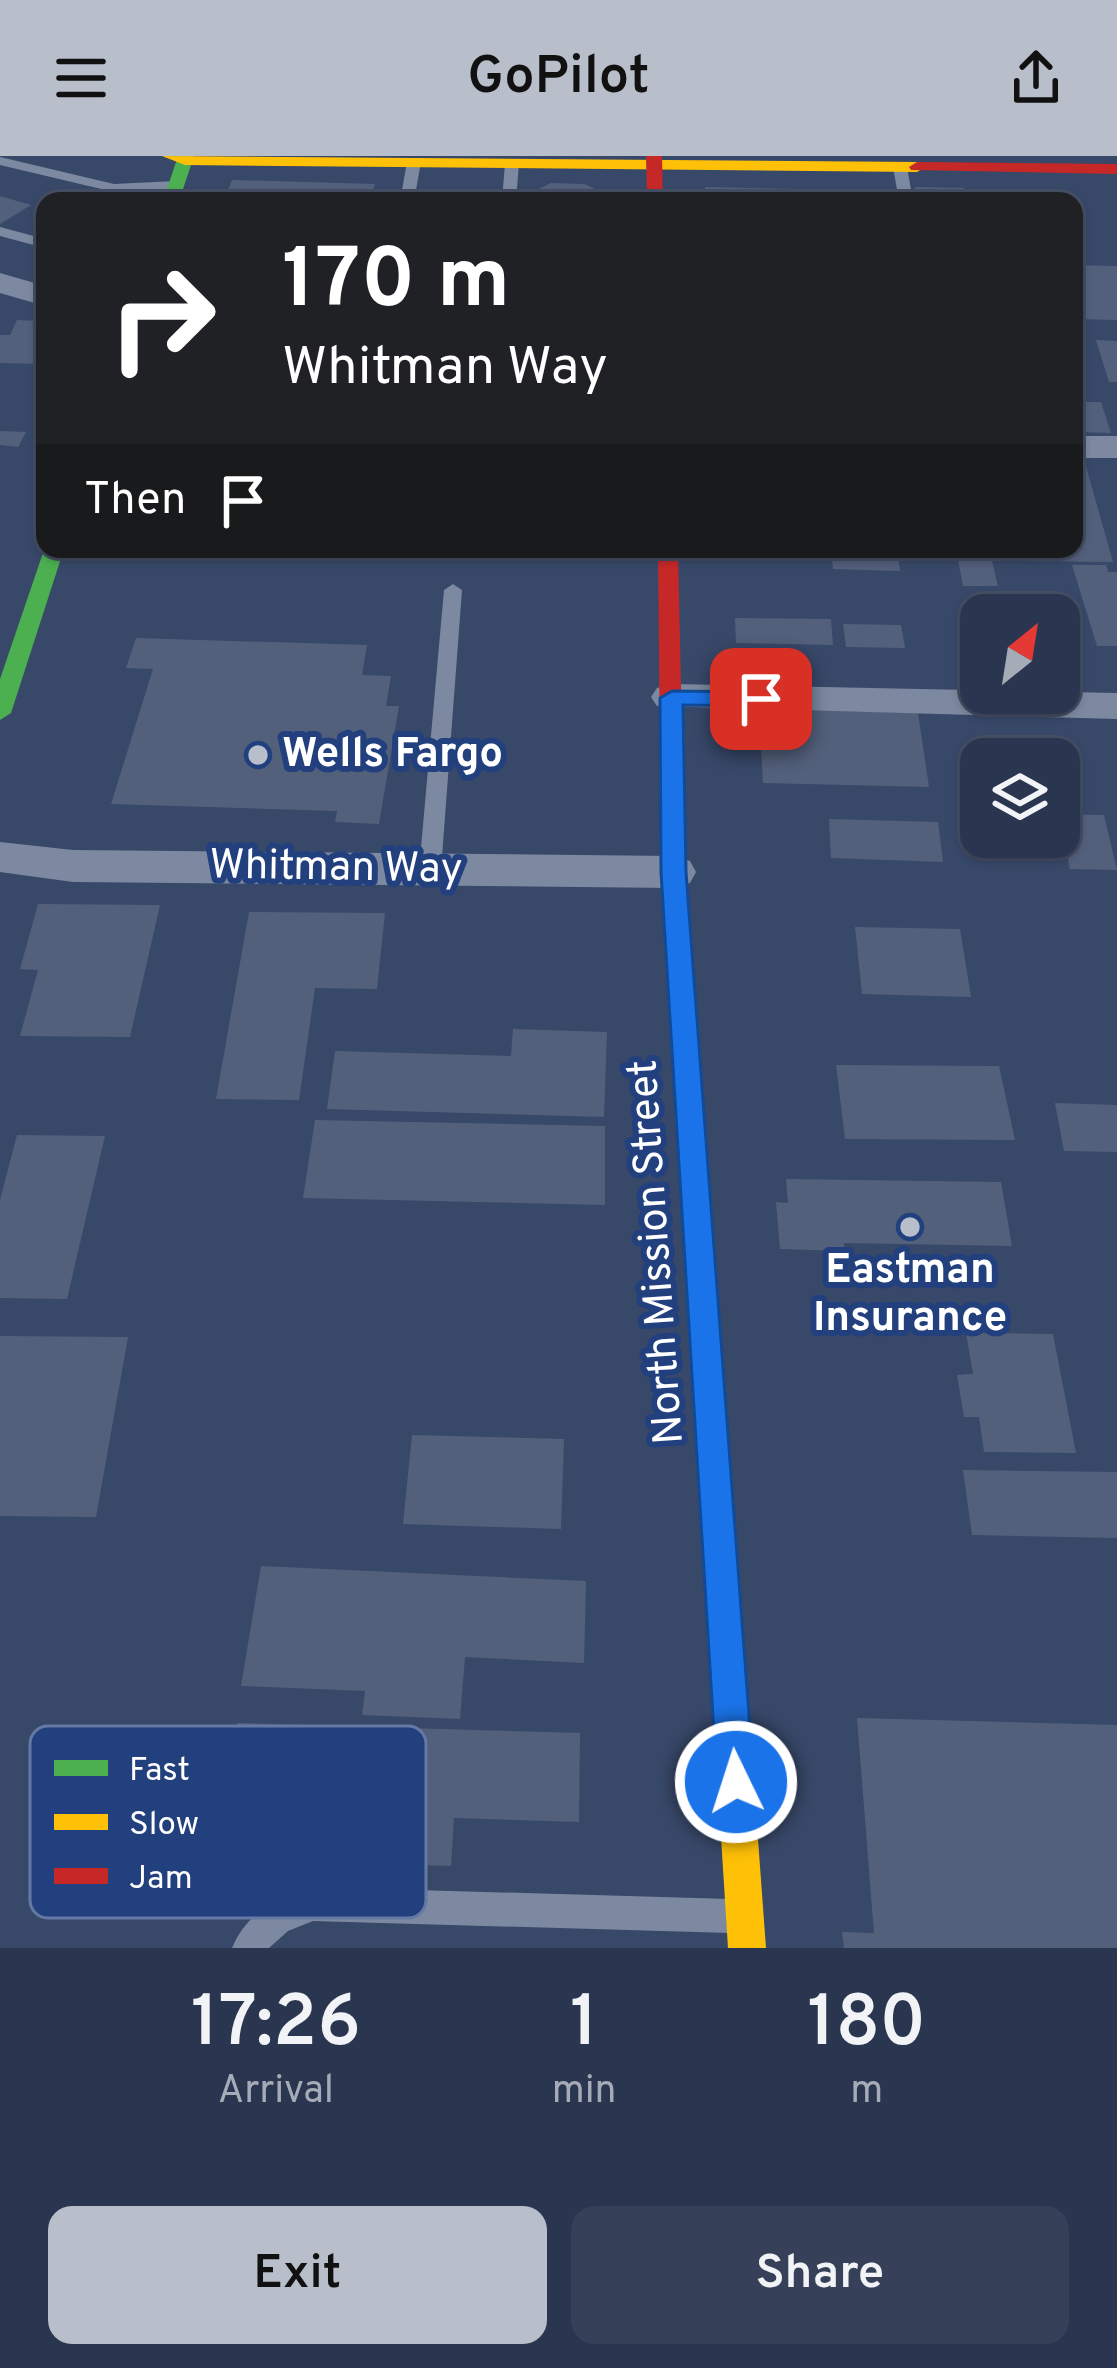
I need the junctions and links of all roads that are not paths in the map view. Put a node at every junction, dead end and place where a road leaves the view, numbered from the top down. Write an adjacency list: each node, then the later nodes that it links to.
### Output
1 (398, 160): 4 (main road); 7 (main road); 10 (lane)
2 (654, 160): 4 (main road); 5 (main road); 12 (main road)
3 (0, 161): 8 (lane)
4 (512, 164): 11 (lane)
5 (899, 167): 6 (main road); 13 (lane)
6 (1117, 169)
7 (178, 172): 8 (lane)
8 (100, 186): 9 (lane)
9 (96, 192)
10 (404, 192)
11 (510, 192)
12 (655, 192)
13 (905, 192)
14 (0, 231): 15 (lane)
15 (36, 241)
16 (0, 284): 17 (street)
17 (36, 294)
18 (1083, 447): 19 (street)
19 (1117, 447)
20 (51, 558): 25 (main road)
21 (668, 558): 23 (main road, North Mission Street)
22 (452, 590): 27 (lane)
23 (672, 698): 24 (street); 28 (main road, North Mission Street)
24 (1117, 706)
25 (0, 713)
26 (0, 857): 27 (street, Whitman Way)
27 (430, 869): 28 (street, Whitman Way)
28 (674, 872): 31 (main road, North Mission Street)
29 (426, 1911): 31 (lane)
30 (277, 1918): 32 (lane)
31 (746, 1932)
32 (249, 1948)

